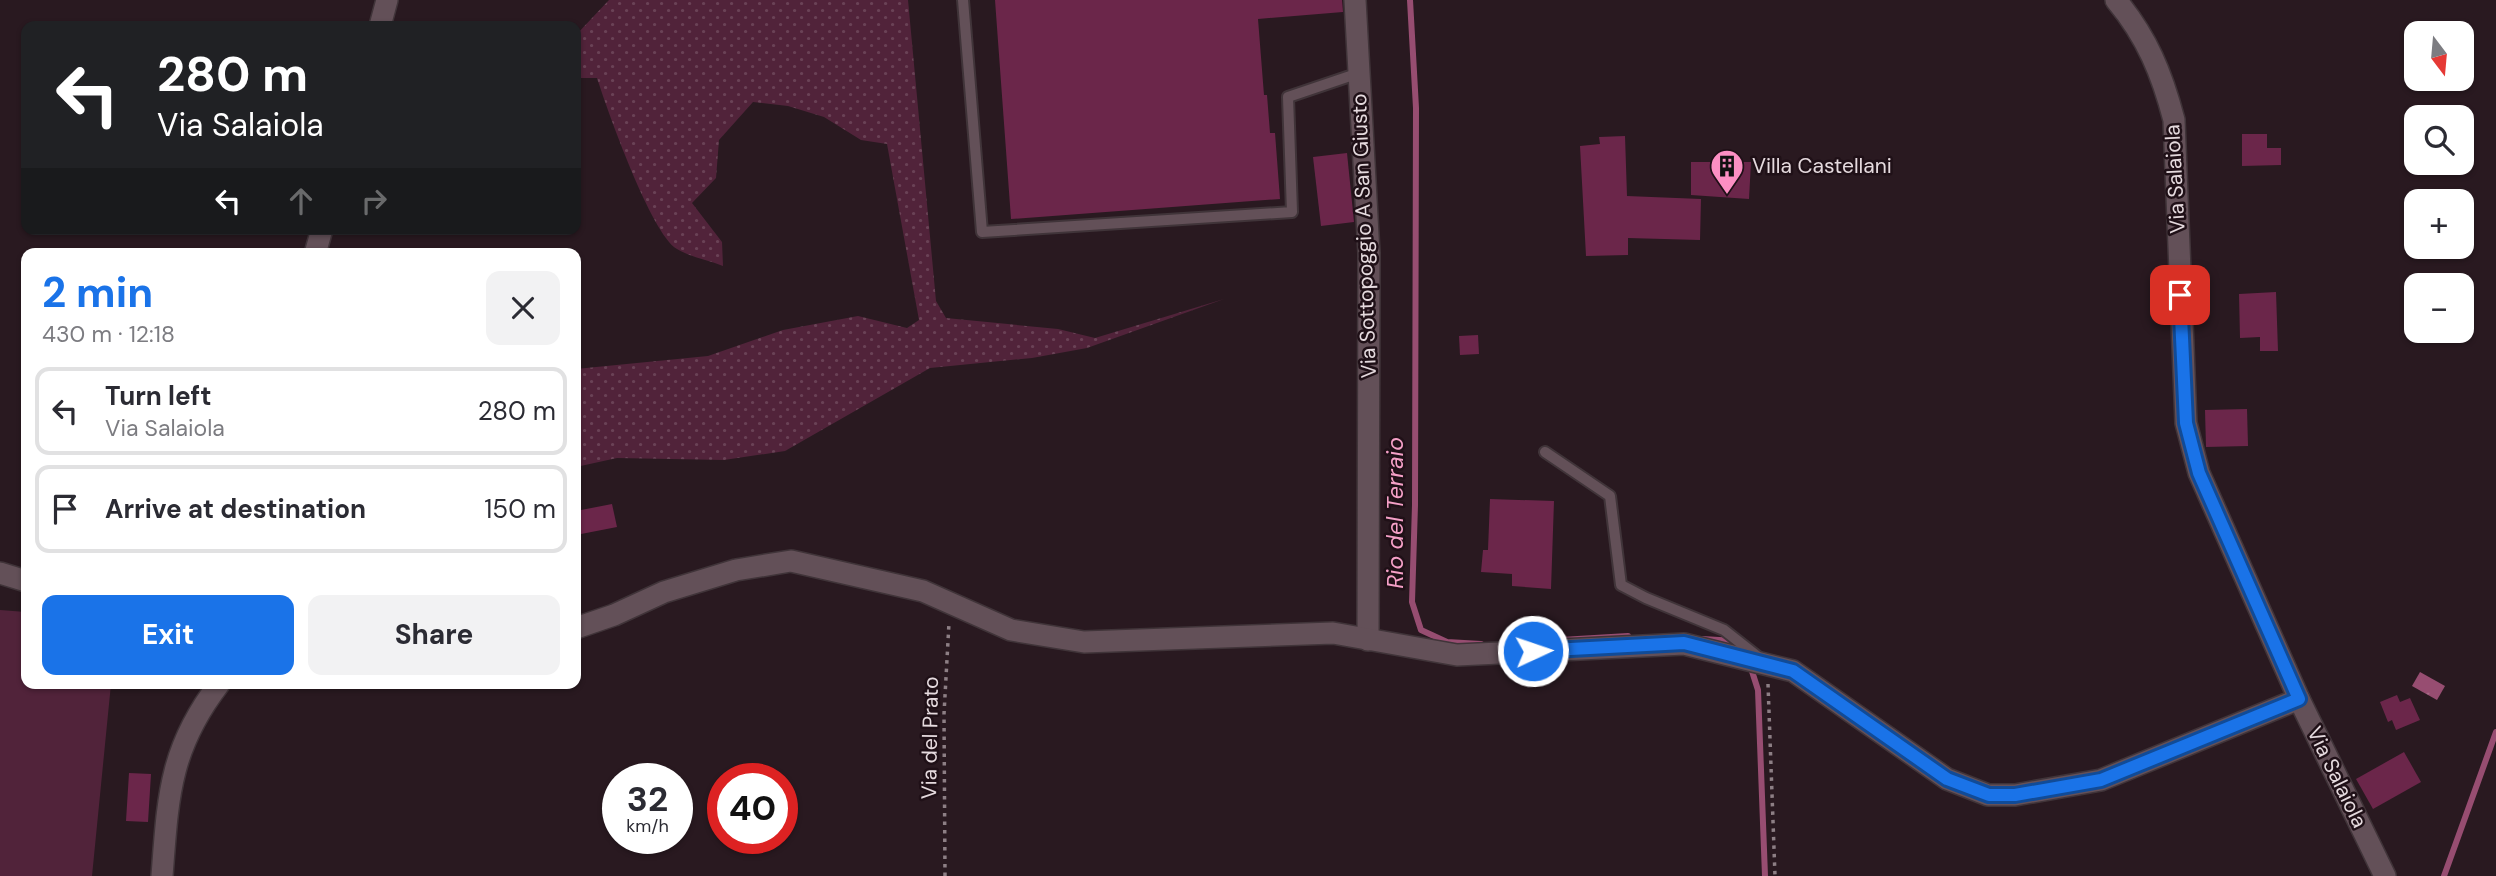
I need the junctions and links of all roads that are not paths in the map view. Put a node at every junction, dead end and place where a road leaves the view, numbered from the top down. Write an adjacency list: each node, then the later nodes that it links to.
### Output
1 (387, 0): 5 (street)
2 (963, 0): 6 (lane)
3 (1354, 0): 6 (street, Via Sottopoggio A San Giusto)
4 (2116, 0): 14 (street, Via Salaiola)
5 (381, 21)
6 (1359, 73): 11 (street, Via Sottopoggio A San Giusto)
7 (1545, 452): 12 (lane)
8 (0, 573): 9 (street)
9 (21, 579)
10 (581, 626): 11 (street)
11 (1368, 640): 12 (street)
12 (1768, 665): 14 (street)
13 (216, 689): 15 (street)
14 (2299, 699): 16 (street, Via Salaiola)
15 (162, 876)
16 (2385, 876)

